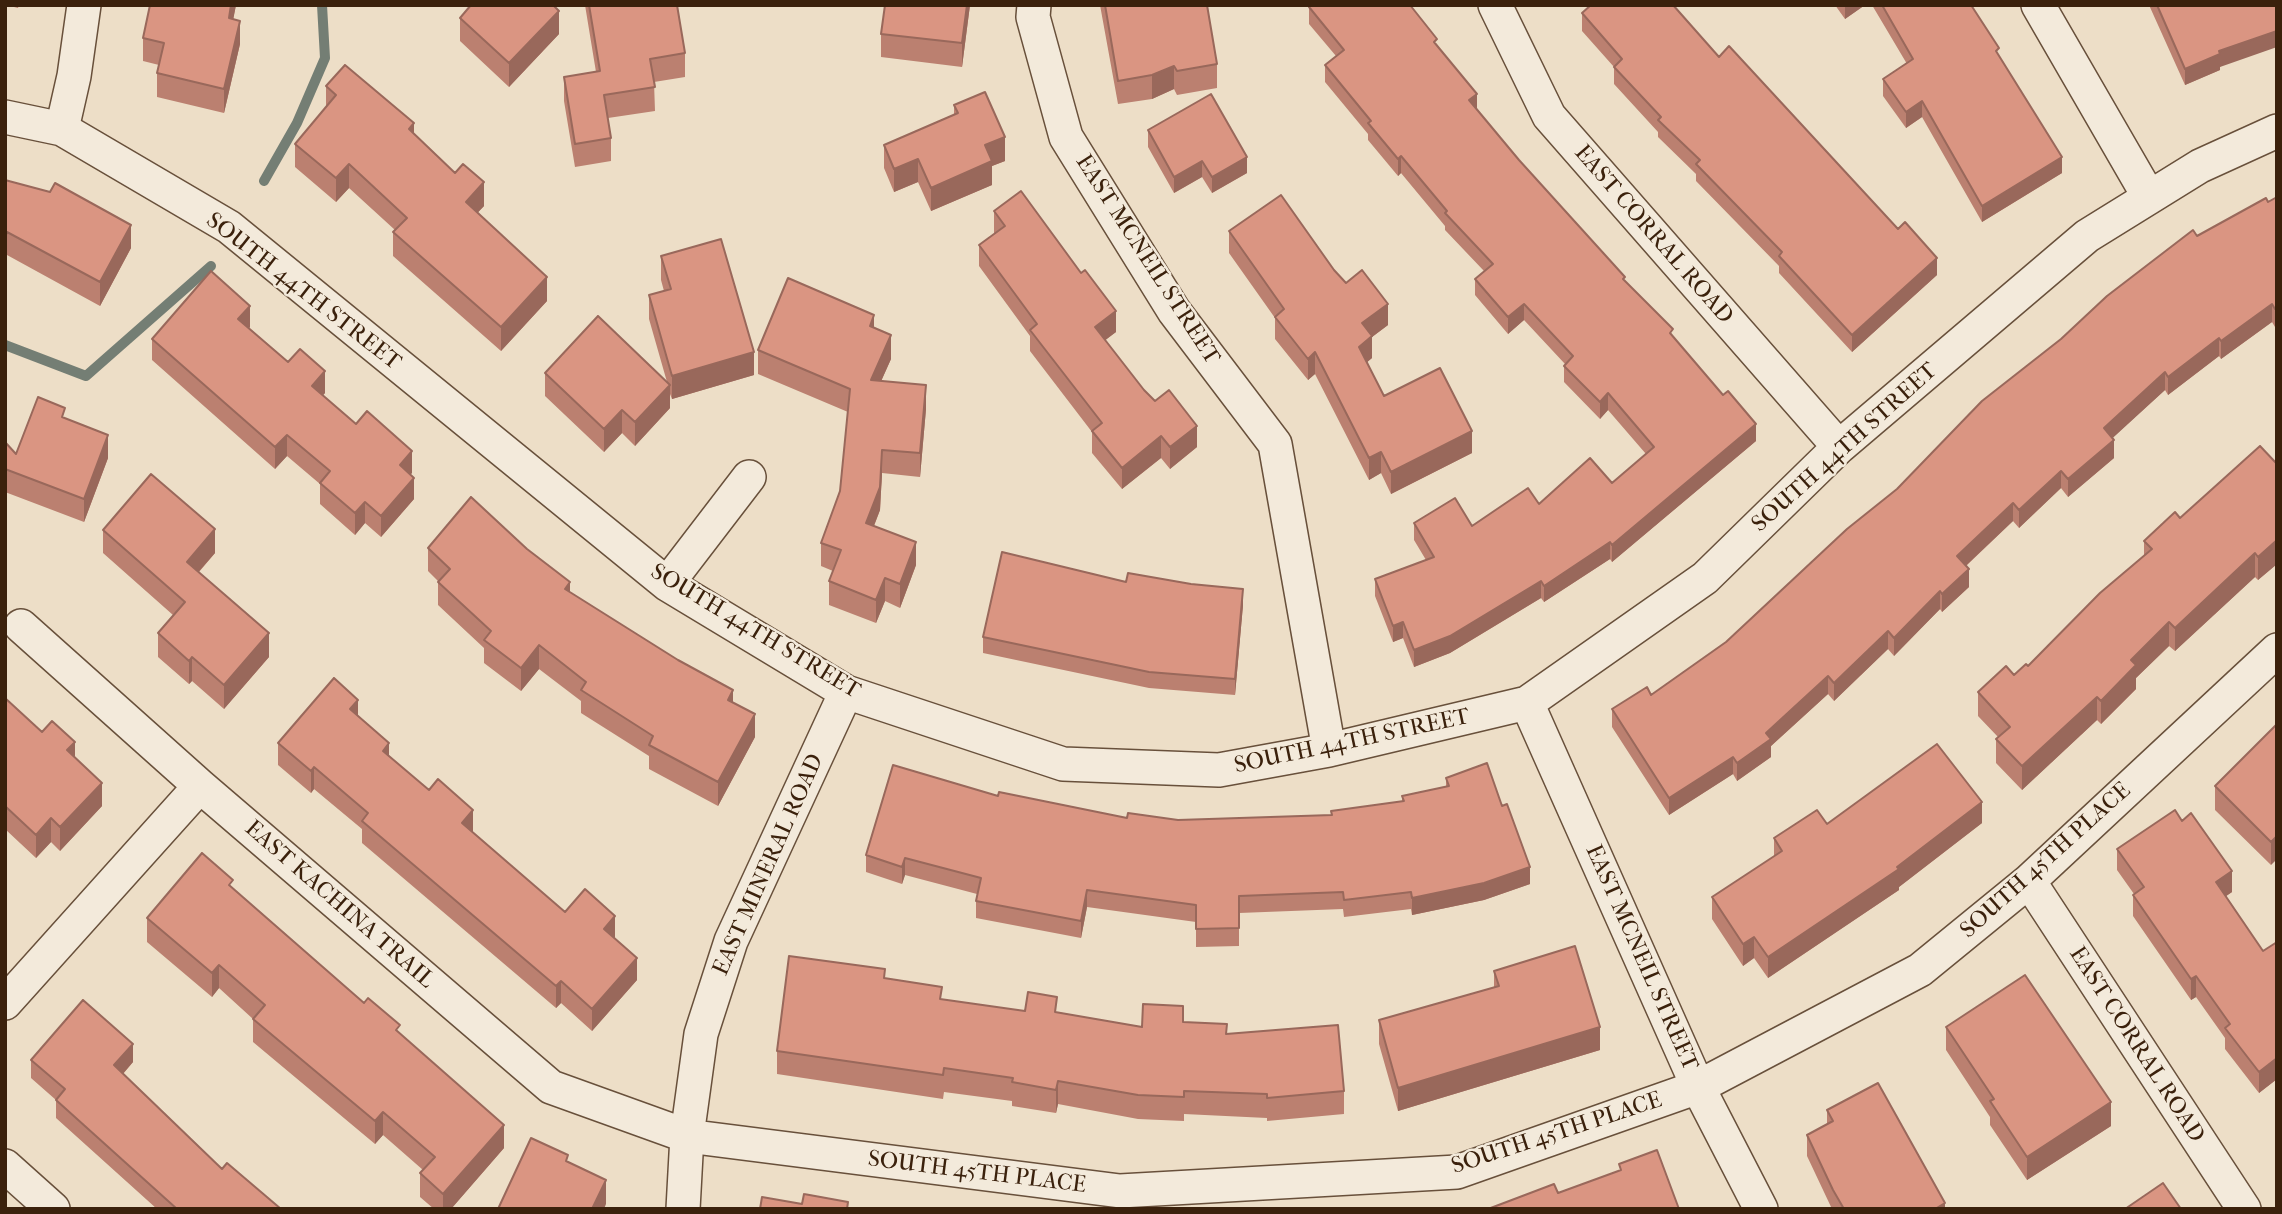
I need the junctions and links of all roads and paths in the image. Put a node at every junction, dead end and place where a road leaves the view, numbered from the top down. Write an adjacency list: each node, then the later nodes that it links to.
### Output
1 (84, 5): 6 (street)
2 (1034, 5): 16 (street, EAST MCNEIL STREET)
3 (1495, 5): 9 (street, EAST CORRAL ROAD)
4 (2038, 5): 8 (street)
5 (5, 117): 6 (street, SOUTH 44TH STREET)
6 (62, 129): 11 (street, SOUTH 44TH STREET)
7 (2277, 131): 8 (street, SOUTH 44TH STREET)
8 (2149, 197): 9 (street, SOUTH 44TH STREET)
9 (1839, 447): 15 (street, SOUTH 44TH STREET)
10 (749, 477): 11 (street)
11 (667, 584): 14 (street, SOUTH 44TH STREET)
12 (21, 626): 17 (street, EAST KACHINA TRAIL)
13 (2277, 650): 18 (street, SOUTH 45TH PLACE)
14 (846, 692): 16 (street, SOUTH 44TH STREET); 21 (street, EAST MINERAL ROAD)
15 (1527, 703): 16 (street, SOUTH 44TH STREET); 20 (street, EAST MCNEIL STREET)
16 (1329, 750)
17 (200, 786): 19 (street); 21 (street, EAST KACHINA TRAIL)
18 (2029, 881): 20 (street, SOUTH 45TH PLACE); 26 (street, EAST CORRAL ROAD)
19 (5, 1003)
20 (1698, 1087): 21 (street, SOUTH 45TH PLACE); 25 (street, EAST MCNEIL STREET)
21 (687, 1136): 24 (street, EAST MINERAL ROAD)
22 (5, 1166): 23 (street)
23 (53, 1209)
24 (683, 1209)
25 (1761, 1209)
26 (2244, 1209)

